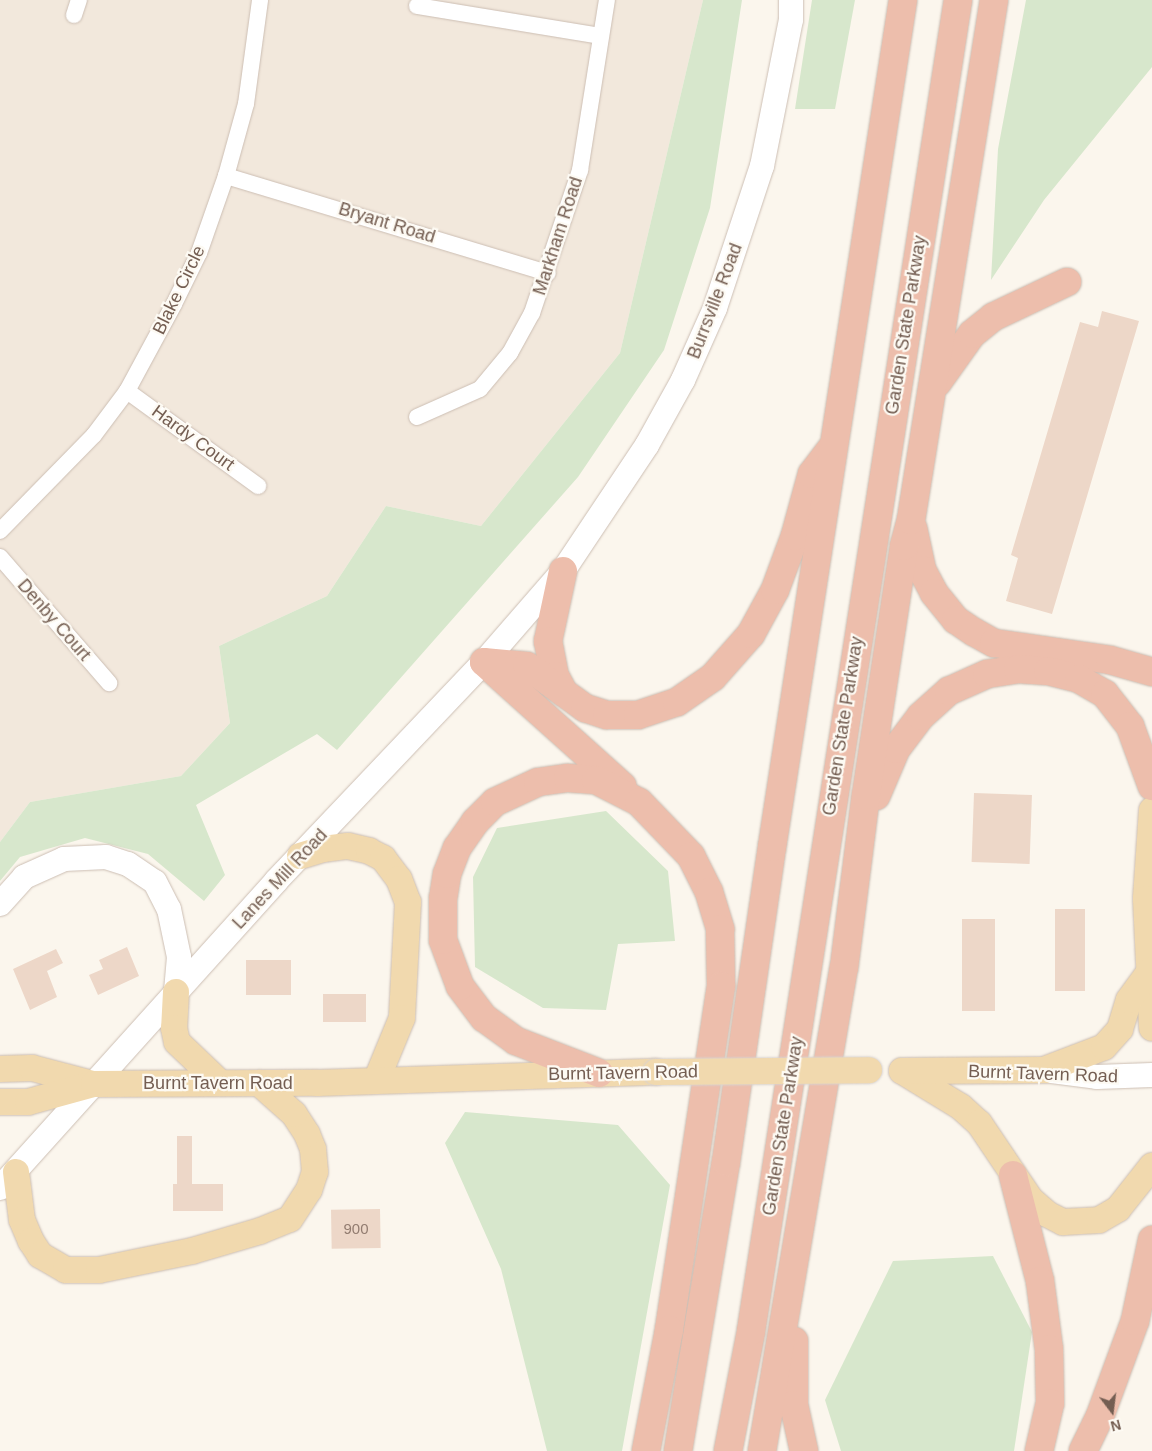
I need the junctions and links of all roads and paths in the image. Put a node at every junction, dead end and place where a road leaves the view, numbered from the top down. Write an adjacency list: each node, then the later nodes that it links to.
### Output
1 (260, 0): 9 (street, Blake Circle)
2 (607, 0): 8 (street, Markham Road)
3 (791, 0): 20 (main road, Burrsville Road)
4 (904, 0): 15 (highway)
5 (958, 0): 51 (highway, Garden State Parkway)
6 (994, 0): 13 (highway)
7 (417, 6): 8 (street)
8 (600, 36): 10 (street, Markham Road)
9 (226, 176): 10 (street, Bryant Road); 12 (street, Blake Circle)
10 (548, 273): 14 (street, Markham Road)
11 (1067, 282): 13 (highway)
12 (127, 391): 16 (street, Hardy Court); 18 (street, Blake Circle)
13 (932, 391): 17 (highway)
14 (417, 417)
15 (837, 441): 24 (highway); 50 (highway)
16 (258, 486)
17 (911, 520): 22 (highway); 28 (highway)
18 (0, 531)
19 (0, 557): 23 (street, Denby Court)
20 (562, 572): 21 (main road, Lanes Mill Road); 24 (highway)
21 (484, 662): 24 (highway); 26 (highway); 29 (main road, Lanes Mill Road)
22 (1152, 672)
23 (109, 683)
24 (564, 693)
25 (1152, 786): 28 (highway)
26 (640, 802): 37 (highway); 49 (highway)
27 (1152, 810): 31 (main road)
28 (862, 829): 47 (highway)
29 (300, 856): 32 (main road, Lanes Mill Road); 39 (main road)
30 (0, 904): 32 (main road)
31 (1150, 970): 33 (main road); 35 (main road)
32 (176, 992): 40 (main road); 42 (main road, Lanes Mill Road)
33 (1152, 1028)
34 (0, 1068): 42 (main road, Burnt Tavern Road)
35 (1044, 1070): 36 (main road, Burnt Tavern Road); 38 (main road, Burnt Tavern Road)
36 (902, 1071): 37 (main road, Burnt Tavern Road, bridge); 45 (main road)
37 (599, 1073): 39 (main road, Burnt Tavern Road)
38 (1152, 1075)
39 (376, 1081): 41 (main road, Burnt Tavern Road)
40 (219, 1082): 41 (main road, Burnt Tavern Road); 42 (main road, Burnt Tavern Road)
41 (259, 1083): 46 (main road)
42 (94, 1084): 43 (main road, Burnt Tavern Road); 46 (main road, Lanes Mill Road)
43 (0, 1102)
44 (1152, 1166): 45 (main road)
45 (1013, 1175): 54 (highway)
46 (5, 1177)
47 (810, 1183): 52 (highway); 53 (highway)
48 (1152, 1240): 55 (highway)
49 (646, 1451)
50 (678, 1451)
51 (728, 1451)
52 (762, 1451)
53 (804, 1451)
54 (1039, 1451)
55 (1083, 1451)

